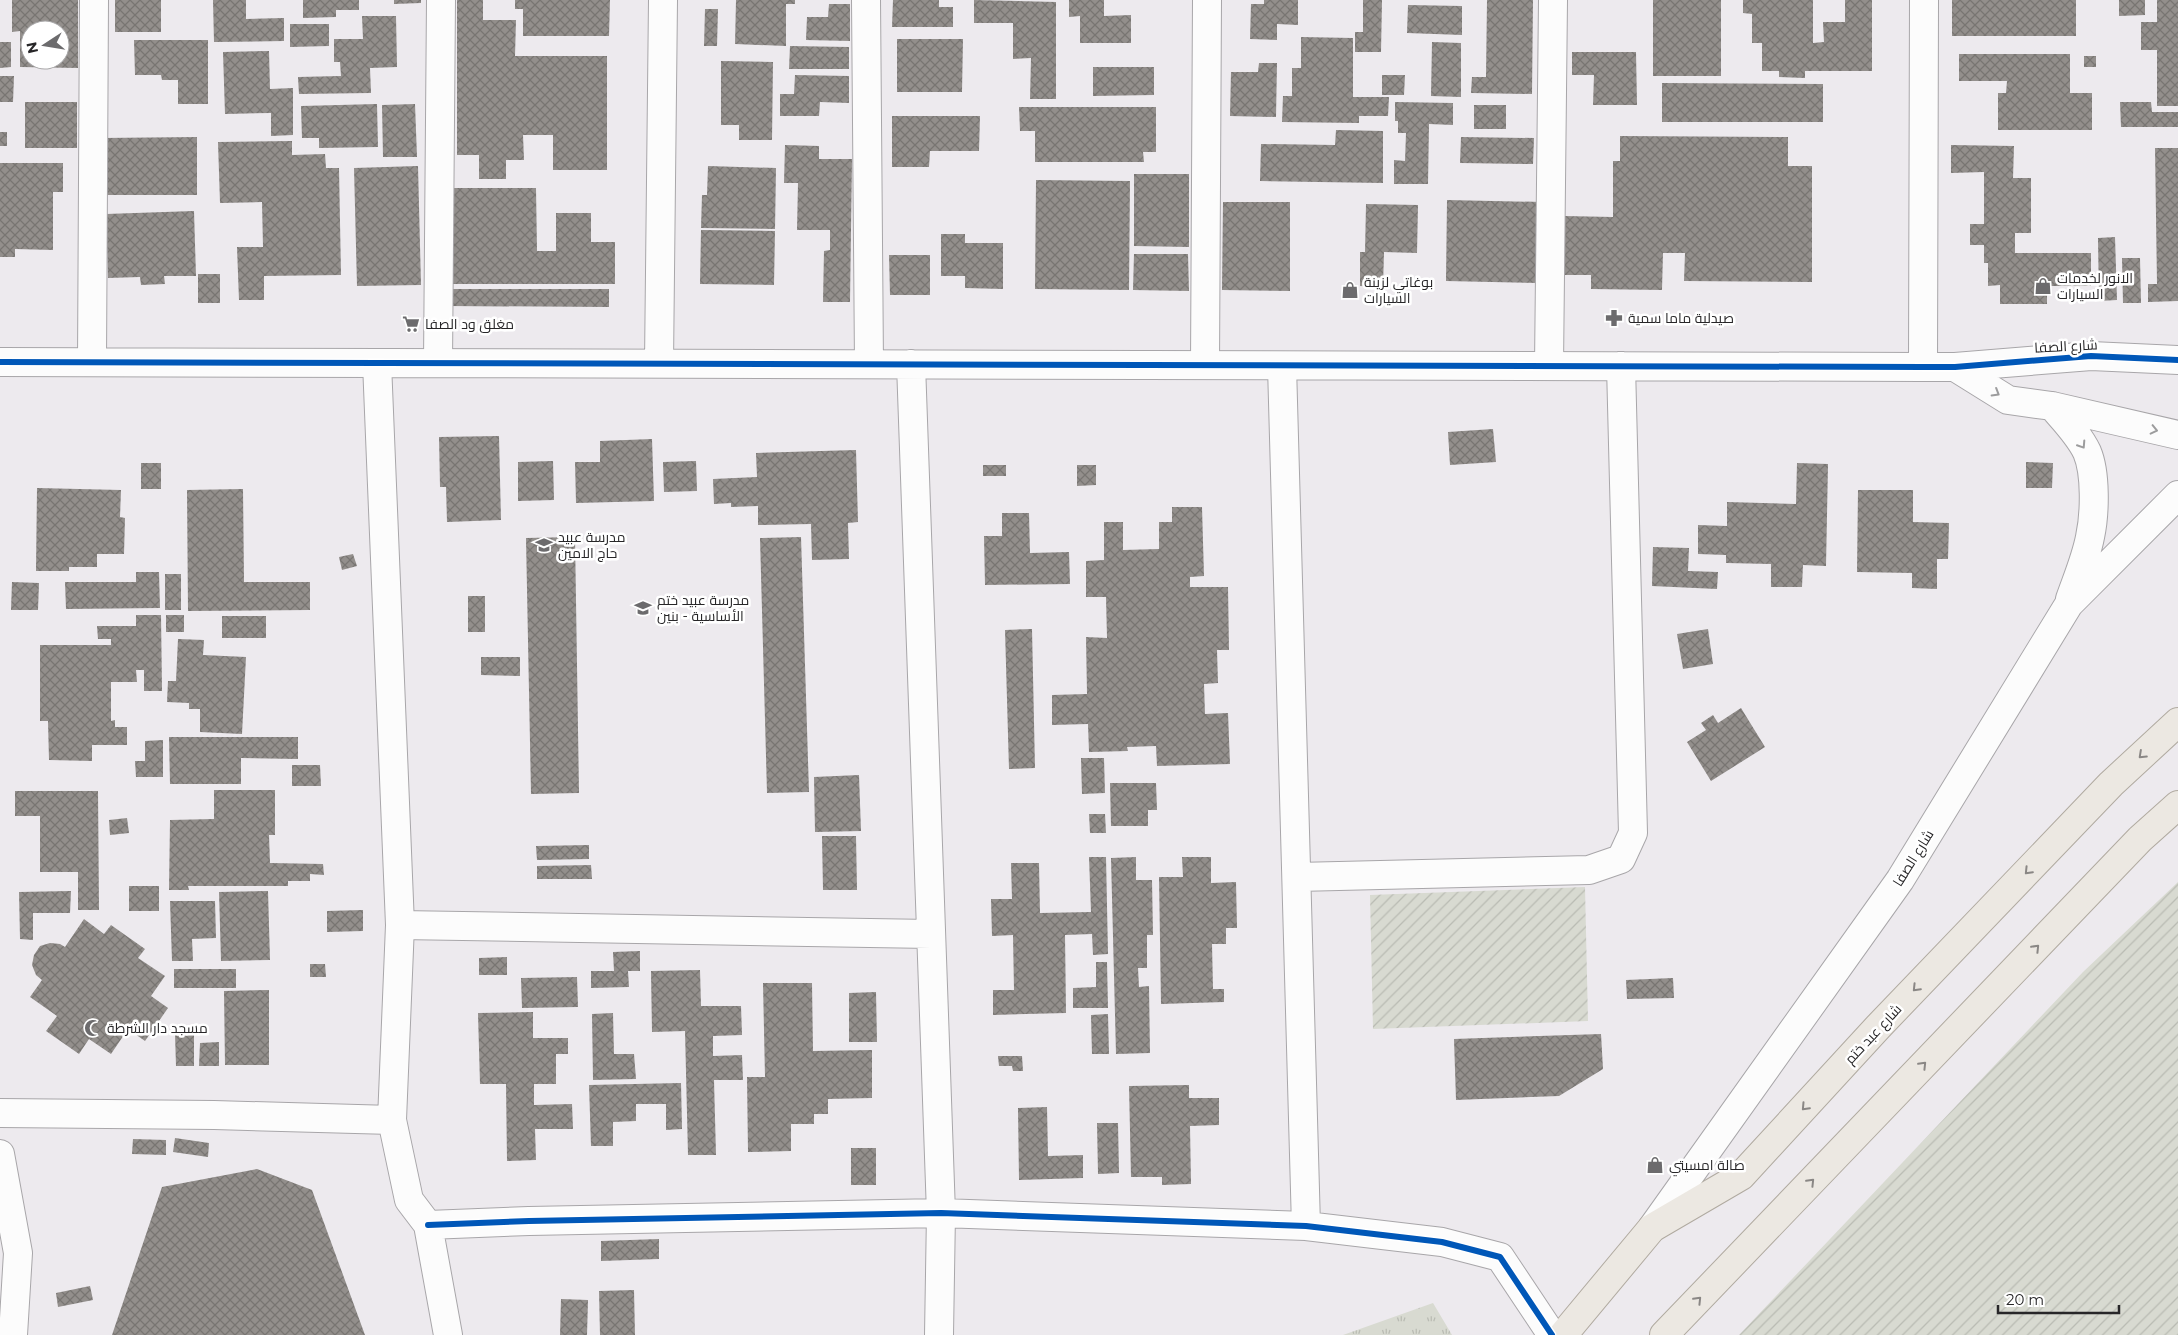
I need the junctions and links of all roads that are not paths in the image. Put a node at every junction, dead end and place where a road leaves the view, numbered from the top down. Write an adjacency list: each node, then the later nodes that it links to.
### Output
1 (94, 0): 10 (street)
2 (441, 0): 12 (street)
3 (663, 0): 13 (street)
4 (866, 0): 14 (street)
5 (1207, 0): 16 (street)
6 (1553, 0): 18 (street)
7 (1924, 0): 21 (street)
8 (2178, 360): 20 (street, شارع الصفا)
9 (0, 362): 10 (street, شارع الصفا)
10 (92, 362): 11 (street, شارع الصفا)
11 (377, 363): 12 (street, شارع الصفا); 29 (street)
12 (438, 363): 13 (street, شارع الصفا)
13 (659, 363): 14 (street, شارع الصفا)
14 (869, 364): 15 (street, شارع الصفا)
15 (911, 364): 16 (street, شارع الصفا); 30 (street)
16 (1205, 365): 17 (street, شارع الصفا)
17 (1282, 366): 18 (street, شارع الصفا); 28 (street)
18 (1549, 366): 19 (street, شارع الصفا)
19 (1620, 366): 21 (street, شارع الصفا); 28 (street)
20 (1955, 367): 21 (street, شارع الصفا); 22 (street, one-way to 22)
21 (1923, 368)
22 (2052, 406): 23 (street, one-way to 23); 25 (street, one-way to 25)
23 (2178, 435)
24 (2178, 495): 25 (street, شارع الصفا)
25 (2069, 604): 37 (street, شارع الصفا)
26 (2178, 722): 37 (main road, شارع عبد ختم, one-way to 37)
27 (2178, 805): 44 (main road, one-way to 27)
28 (1297, 877): 36 (street)
29 (400, 925): 30 (street); 32 (street)
30 (931, 934): 34 (street)
31 (0, 1113): 32 (street)
32 (392, 1120): 35 (street)
33 (0, 1154): 38 (street)
34 (941, 1213): 35 (street); 36 (street); 41 (street)
35 (428, 1225): 40 (street)
36 (1306, 1226): 42 (street)
37 (1652, 1228): 43 (main road, شارع عبد ختم)
38 (9, 1252): 39 (street)
39 (13, 1335)
40 (448, 1335)
41 (939, 1335)
42 (1552, 1335)
43 (1563, 1335)
44 (1664, 1335)

